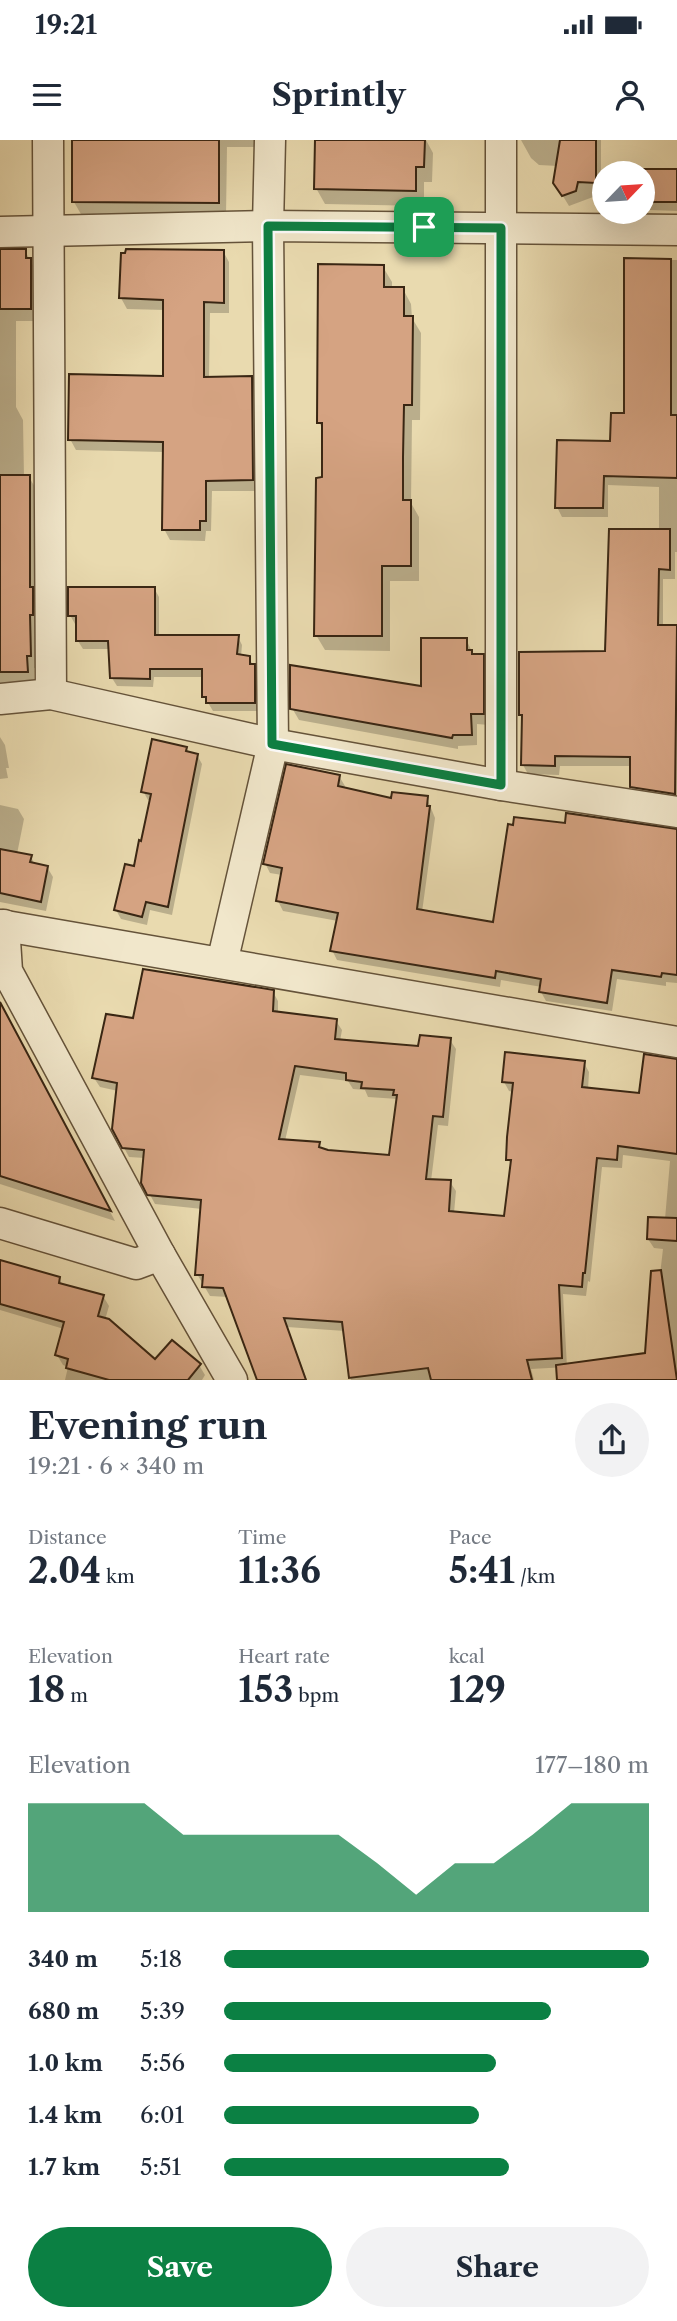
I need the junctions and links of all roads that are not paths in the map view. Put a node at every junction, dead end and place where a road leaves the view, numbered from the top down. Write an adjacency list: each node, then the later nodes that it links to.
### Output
1 (48, 140): 8 (street)
2 (270, 140): 4 (street)
3 (501, 140): 5 (street)
4 (268, 226): 5 (street); 8 (street); 11 (street)
5 (501, 228): 6 (street); 12 (street)
6 (677, 230)
7 (0, 232): 8 (street)
8 (47, 232): 9 (street)
9 (51, 694): 10 (street); 11 (street)
10 (0, 699)
11 (272, 744): 12 (street); 15 (street)
12 (501, 785): 13 (street)
13 (677, 812)
14 (2, 925): 15 (street); 18 (street)
15 (222, 964): 16 (street)
16 (677, 1042)
17 (0, 1223): 18 (street)
18 (160, 1255): 19 (street)
19 (232, 1380)

